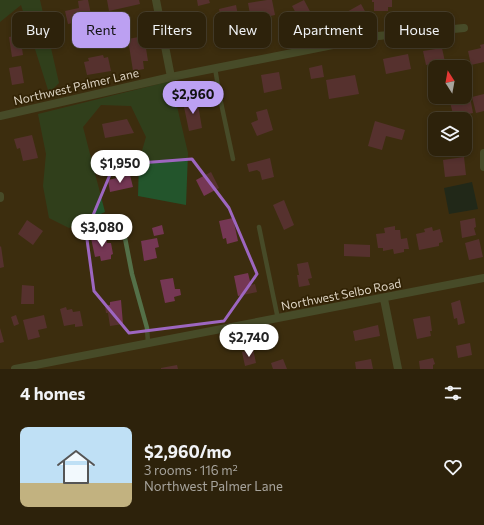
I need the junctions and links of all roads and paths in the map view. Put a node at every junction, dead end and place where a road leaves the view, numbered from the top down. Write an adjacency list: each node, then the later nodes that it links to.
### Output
1 (156, 0): 4 (street)
2 (464, 28): 3 (street, Northwest Palmer Lane)
3 (215, 68): 4 (street, Northwest Palmer Lane); 7 (lane)
4 (171, 77): 5 (street, Northwest Palmer Lane)
5 (0, 116)
6 (484, 153): 8 (street)
7 (233, 159)
8 (484, 167)
9 (259, 228): 13 (lane)
10 (125, 238): 14 (lane)
11 (484, 278): 12 (street, Northwest Selbo Road)
12 (384, 299): 13 (street, Northwest Selbo Road); 16 (street)
13 (278, 319): 14 (street, Northwest Selbo Road)
14 (148, 343): 15 (street, Northwest Selbo Road)
15 (15, 369)
16 (398, 369)

